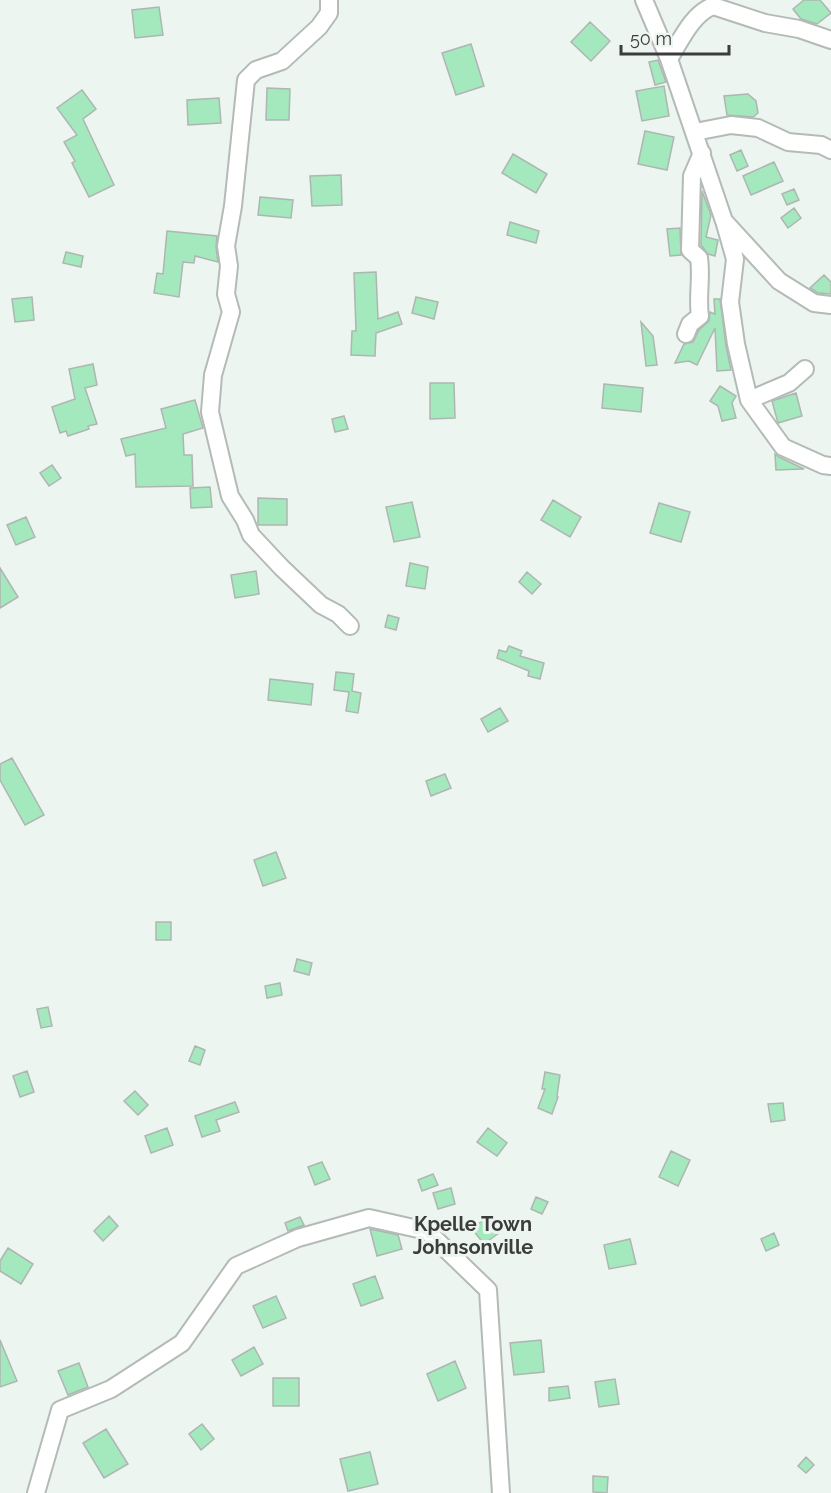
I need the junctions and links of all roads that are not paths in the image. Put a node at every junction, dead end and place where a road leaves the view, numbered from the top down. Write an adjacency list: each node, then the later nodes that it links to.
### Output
1 (329, 0): 14 (street)
2 (644, 0): 4 (street)
3 (831, 40): 4 (street)
4 (669, 58): 5 (street)
5 (695, 132): 6 (street); 7 (street)
6 (831, 150)
7 (702, 153): 8 (street); 10 (street)
8 (724, 221): 9 (street); 12 (street)
9 (831, 305)
10 (686, 334)
11 (805, 369): 12 (street)
12 (749, 400): 13 (street)
13 (831, 466)
14 (350, 626)
15 (36, 1493): 16 (street)
16 (501, 1493)

